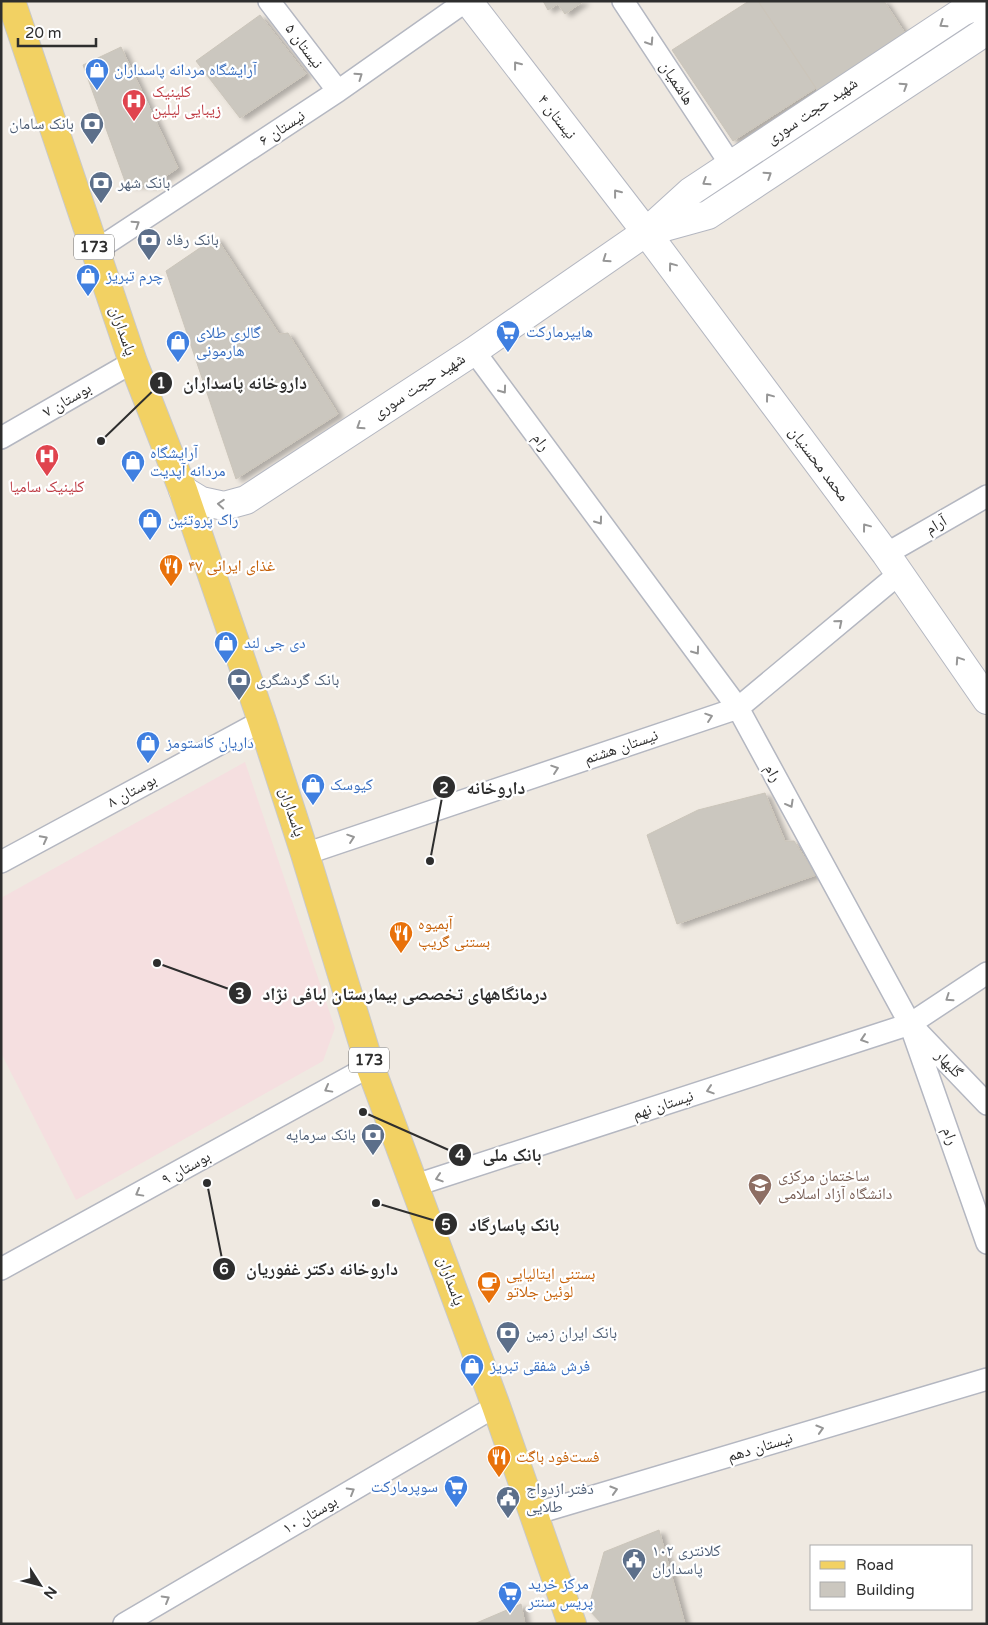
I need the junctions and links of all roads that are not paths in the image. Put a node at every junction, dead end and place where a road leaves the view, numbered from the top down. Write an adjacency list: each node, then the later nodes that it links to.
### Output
1 (269, 1): 7 (street, نیستان ۵)
2 (467, 1): 7 (street, نیستان ۶, one-way to 2); 9 (street, نیستان ۴, one-way to 2)
3 (623, 1): 8 (street, هاشمیان, one-way to 8)
4 (986, 1): 8 (street, شهید حجت سوری, one-way to 8)
5 (9, 13): 10 (main road, پاسداران / 173)
6 (987, 29): 9 (street, شهید حجت سوری, one-way to 6)
7 (338, 92): 10 (street, نیستان ۶, one-way to 7)
8 (731, 165): 9 (street, شهید حجت سوری, one-way to 9)
9 (646, 232): 11 (street, شهید حجت سوری, one-way to 11); 16 (street, محمد محسنیان, one-way to 9)
10 (96, 251): 12 (main road, پاسداران / 173)
11 (474, 351): 14 (street, شهید حجت سوری, one-way to 14); 18 (street, رام, one-way to 18)
12 (133, 362): 13 (street, بوستان ۷); 14 (main road, پاسداران / 173)
13 (1, 438)
14 (183, 490): 19 (main road, پاسداران / 173)
15 (987, 496): 16 (street, آرام)
16 (893, 563): 17 (street, محمد محسنیان, one-way to 16); 18 (street, نیستان هشتم, one-way to 16)
17 (987, 700)
18 (738, 708): 20 (street, نیستان هشتم, one-way to 18); 23 (street, رام, one-way to 23)
19 (262, 721): 20 (main road, پاسداران / 173); 21 (street, بوستان ۸, one-way to 19)
20 (305, 854): 24 (main road, پاسداران / 173)
21 (1, 862)
22 (987, 973): 23 (street, نیستان نهم, one-way to 23)
23 (910, 1024): 25 (street, گلبهار); 26 (street, نیستان نهم, one-way to 26); 27 (street, رام)
24 (370, 1066): 26 (main road, پاسداران / 173); 28 (street, بوستان ۹, one-way to 28)
25 (987, 1104)
26 (416, 1186): 30 (main road, پاسداران / 173)
27 (987, 1243)
28 (1, 1269)
29 (987, 1379): 31 (street, نیستان دهم, one-way to 29)
30 (496, 1406): 31 (main road, پاسداران / 173); 32 (street, بوستان ۱۰, one-way to 30)
31 (534, 1514): 33 (main road, پاسداران / 173)
32 (124, 1624)
33 (572, 1624)

